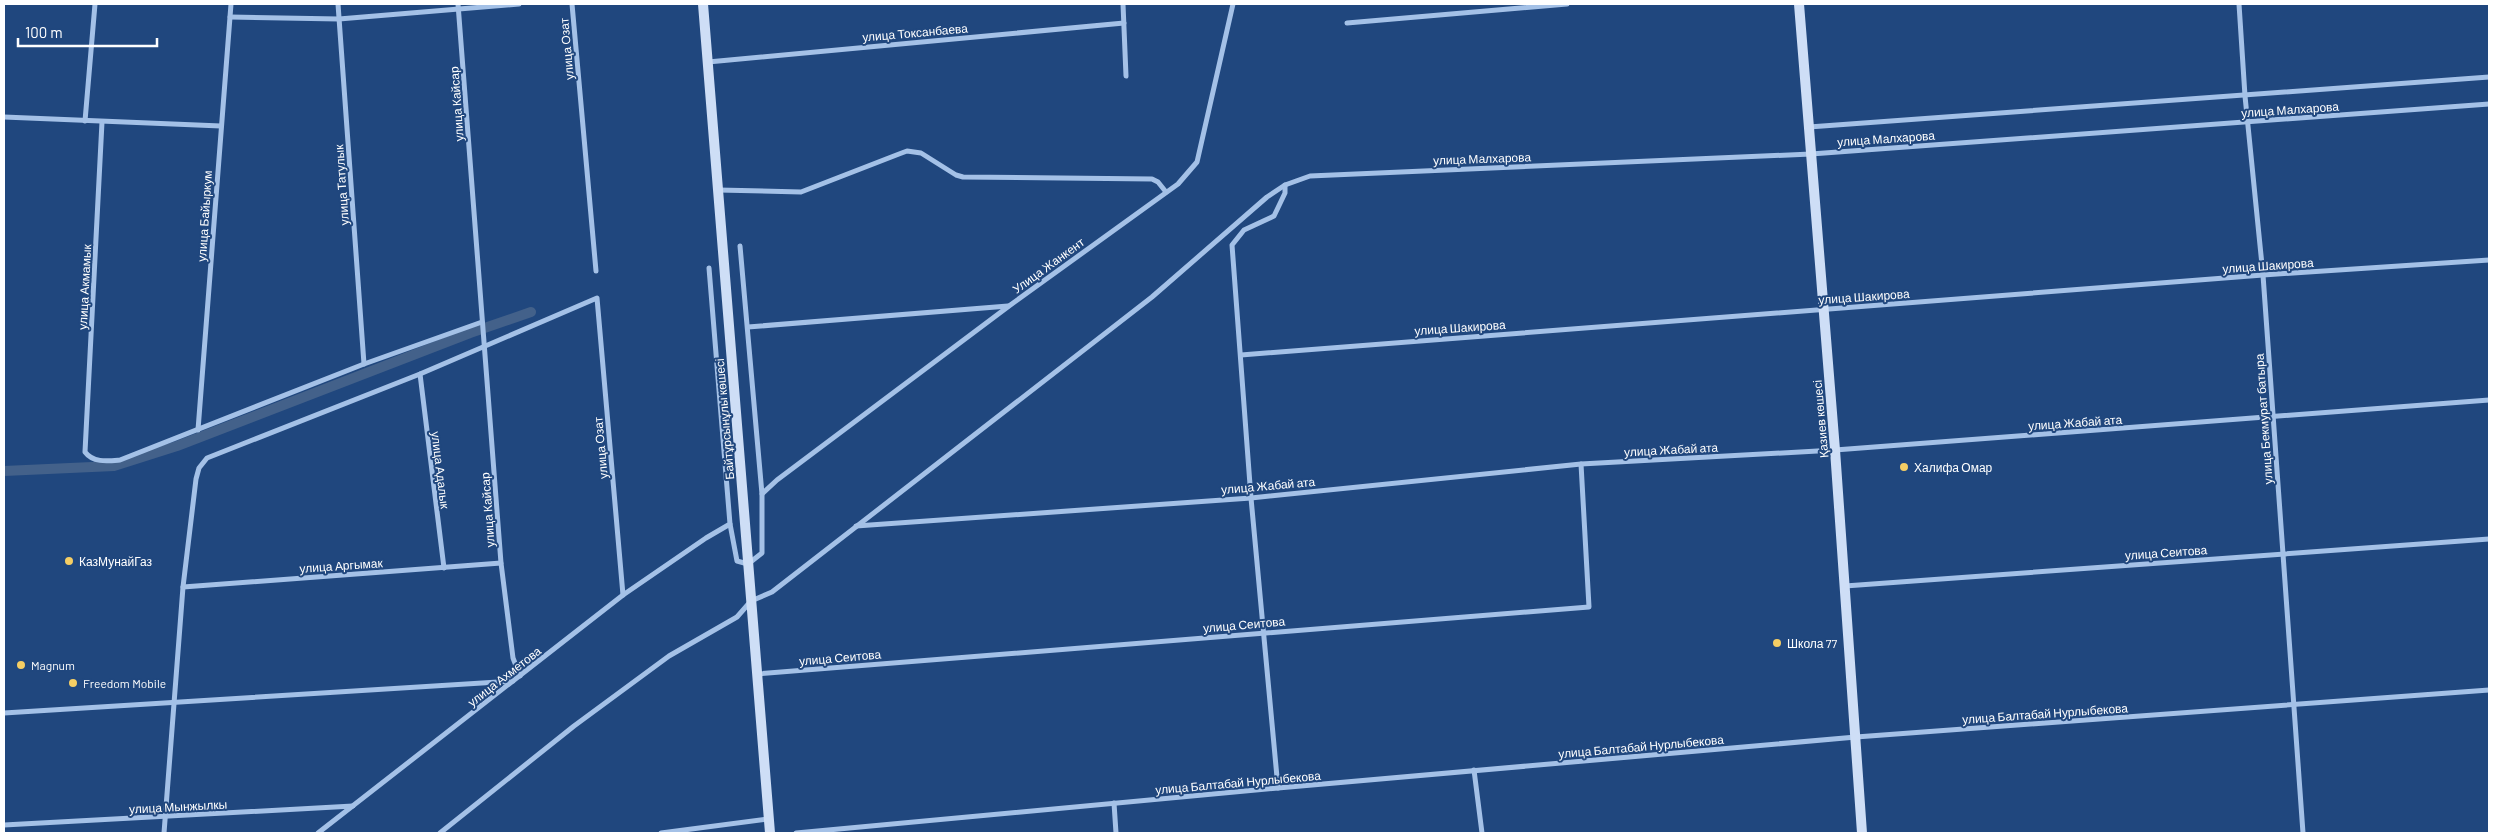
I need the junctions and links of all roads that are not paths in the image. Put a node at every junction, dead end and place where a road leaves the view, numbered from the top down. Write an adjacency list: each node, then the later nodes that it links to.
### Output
1 (95, 4): 23 (street)
2 (231, 4): 13 (street, улица Байыркум)
3 (338, 4): 14 (street, улица Татулык)
4 (519, 4): 12 (street)
5 (572, 4): 35 (street, улица Озат)
6 (704, 4): 17 (main road, Байтұрсынұлы көшесі)
7 (1123, 4): 16 (street)
8 (1233, 4): 31 (street, Улица Жанкент)
9 (1567, 4): 15 (street)
10 (1799, 4): 27 (main road, Қазиев көшесі)
11 (2240, 4): 20 (street, улица Бекмурат батыра)
12 (459, 6): 14 (street); 39 (street, улица Кайсар)
13 (230, 17): 14 (street); 26 (street, улица Байыркум)
14 (339, 19): 43 (street, улица Татулык)
15 (1347, 22)
16 (1124, 23): 17 (street, улица Токсанбаева); 18 (street)
17 (708, 62): 30 (main road, Байтұрсынұлы көшесі)
18 (1126, 76)
19 (2489, 77): 20 (street, улица Малхарова)
20 (2245, 96): 25 (street, улица Бекмурат батыра); 27 (street, улица Малхарова)
21 (2489, 104): 25 (street, улица Малхарова)
22 (4, 117): 23 (street)
23 (85, 121): 24 (street)
24 (102, 122): 26 (street); 47 (street, улица Акмамык)
25 (2248, 122): 28 (street, улица Малхарова); 36 (street, улица Бекмурат батыра)
26 (221, 126): 47 (street, улица Байыркум)
27 (1808, 128): 28 (main road, Қазиев көшесі)
28 (1811, 154): 29 (street, улица Малхарова); 38 (main road, Қазиев көшесі)
29 (1285, 185): 42 (street); 53 (street, улица Малхарова)
30 (718, 190): 31 (street); 57 (main road, Байтұрсынұлы көшесі)
31 (1166, 192): 37 (street, Улица Жанкент)
32 (740, 246): 40 (street)
33 (2489, 260): 36 (street, улица Шакирова)
34 (709, 268): 52 (street)
35 (596, 271)
36 (2263, 275): 38 (street, улица Шакирова); 46 (street, улица Бекмурат батыра)
37 (1009, 306): 40 (street); 50 (street, Улица Жанкент)
38 (1824, 309): 42 (street, улица Шакирова); 48 (main road, Қазиев көшесі)
39 (482, 322): 41 (street, улица Кайсар); 43 (street)
40 (748, 327): 50 (street)
41 (484, 344): 44 (street); 56 (street, улица Кайсар); 61 (street, улица Озат)
42 (1241, 355): 51 (street)
43 (364, 364): 47 (street)
44 (420, 374): 58 (street, улица Адалык); 60 (street)
45 (2489, 400): 46 (street, улица Жабай ата)
46 (2273, 418): 48 (street, улица Жабай ата); 55 (street, улица Бекмурат батыра)
47 (198, 430)
48 (1835, 450): 49 (street, улица Жабай ата); 59 (main road, Қазиев көшесі)
49 (1581, 464): 51 (street, улица Жабай ата); 63 (street, улица Сеитова)
50 (762, 494): 57 (street)
51 (1251, 498): 53 (street, улица Жабай ата); 63 (street)
52 (730, 524): 57 (street); 61 (street, улица Ахметова)
53 (855, 526): 62 (street, улица Малхарова)
54 (2489, 538): 55 (street, улица Сеитова)
55 (2282, 554): 59 (street, улица Сеитова); 69 (street, улица Бекмурат батыра)
56 (501, 563): 58 (street, улица Аргымак); 65 (street, улица Кайсар)
57 (748, 564): 62 (main road, Байтұрсынұлы көшесі)
58 (444, 568): 60 (street, улица Аргымак)
59 (1845, 586): 71 (main road, Қазиев көшесі)
60 (182, 588): 68 (street)
61 (623, 595): 65 (street, улица Ахметова)
62 (751, 601): 64 (main road, Байтұрсынұлы көшесі); 81 (street)
63 (1264, 632): 64 (street, улица Сеитова); 73 (street)
64 (757, 674): 77 (main road, Байтұрсынұлы көшесі)
65 (520, 676): 66 (street, улица Ахметова)
66 (514, 681): 68 (street); 75 (street, улица Ахметова)
67 (2489, 690): 69 (street, улица Балтабай Нурлыбекова)
68 (174, 701): 70 (street); 76 (street)
69 (2294, 705): 71 (street, улица Балтабай Нурлыбекова); 88 (street, улица Бекмурат батыра)
70 (4, 713)
71 (1856, 738): 72 (street, улица Балтабай Нурлыбекова); 87 (main road, Қазиев көшесі)
72 (1474, 770): 73 (street, улица Балтабай Нурлыбекова); 86 (street)
73 (1278, 788): 74 (street, улица Балтабай Нурлыбекова)
74 (1114, 803): 84 (street, улица Балтабай Нурлыбекова); 85 (street)
75 (354, 806): 76 (street, улица Мынжылкы); 80 (street, улица Ахметова)
76 (165, 816): 78 (street, улица Мынжылкы); 79 (street)
77 (768, 819): 82 (street); 83 (main road, Байтұрсынұлы көшесі)
78 (4, 825)
79 (164, 833)
80 (318, 833)
81 (440, 833)
82 (661, 833)
83 (770, 833)
84 (796, 833)
85 (1116, 833)
86 (1482, 833)
87 (1862, 833)
88 (2303, 833)

